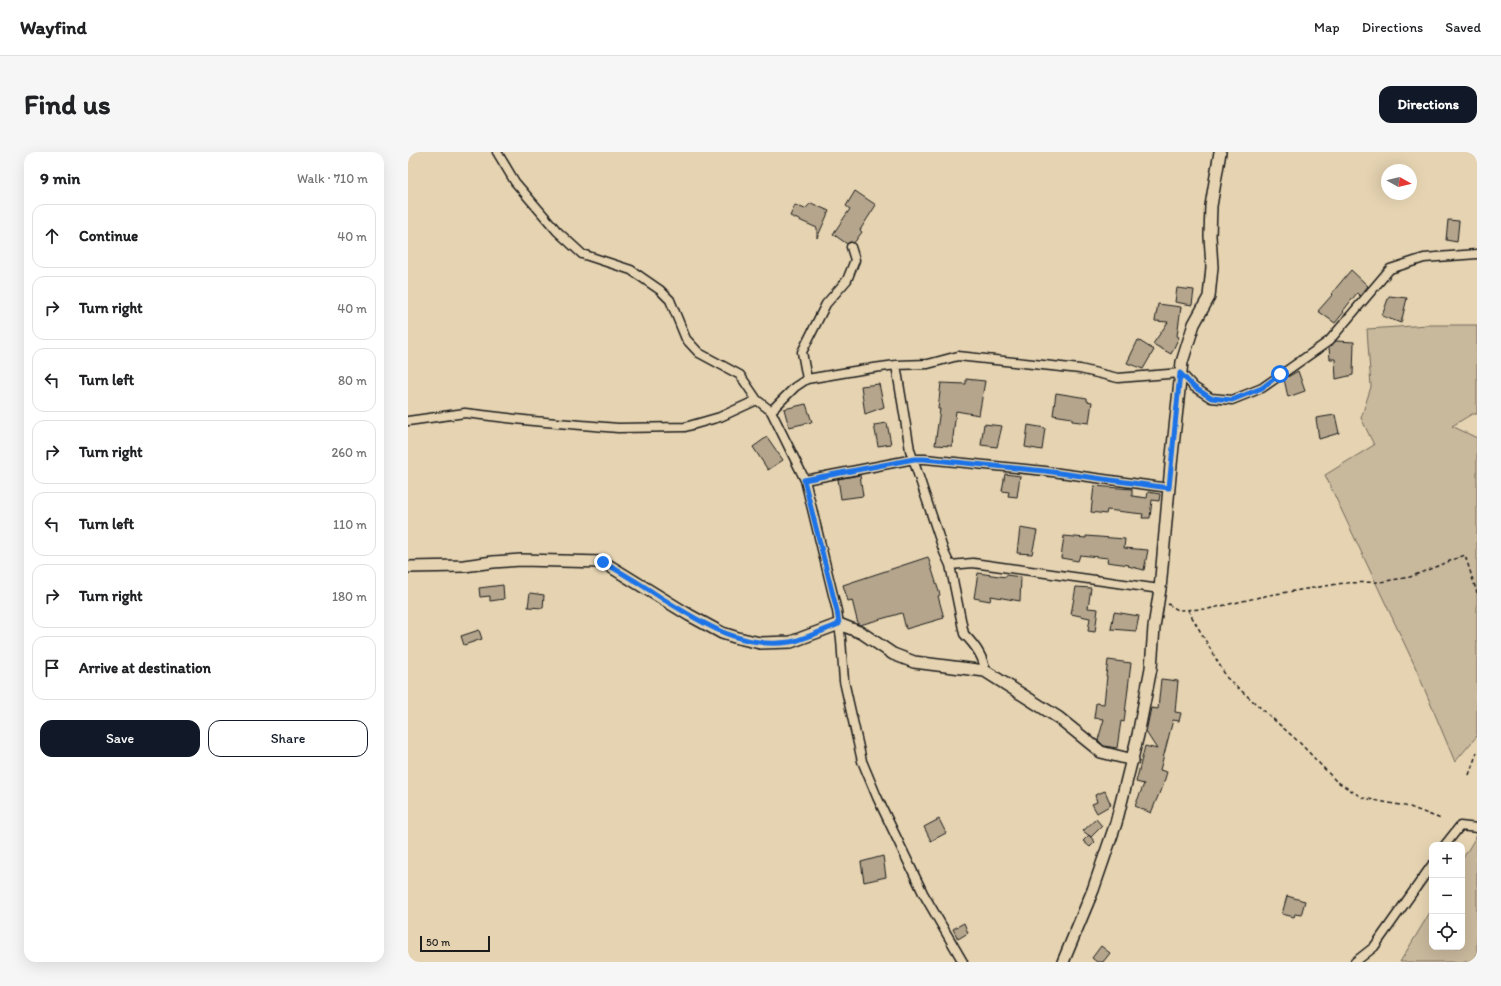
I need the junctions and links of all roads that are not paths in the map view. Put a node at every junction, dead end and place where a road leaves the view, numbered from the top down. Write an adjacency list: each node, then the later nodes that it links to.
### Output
1 (496, 152): 8 (street)
2 (1220, 152): 6 (street)
3 (851, 247): 7 (street)
4 (1477, 254): 6 (street)
5 (896, 365): 6 (street); 7 (street); 11 (street)
6 (1180, 373): 13 (street)
7 (808, 379): 9 (street)
8 (757, 400): 9 (street); 10 (street)
9 (771, 411): 12 (street)
10 (408, 421)
11 (914, 459): 12 (street); 13 (street); 14 (street)
12 (804, 480): 17 (street)
13 (1169, 488): 16 (street)
14 (950, 565): 16 (street); 18 (street)
15 (408, 567): 17 (street)
16 (1159, 594): 19 (street)
17 (839, 624): 18 (street); 23 (street)
18 (985, 670): 19 (street)
19 (1133, 760): 24 (street)
20 (1477, 828): 21 (street)
21 (1447, 842)
22 (1429, 869): 25 (street)
23 (964, 962)
24 (1063, 962)
25 (1355, 962)

